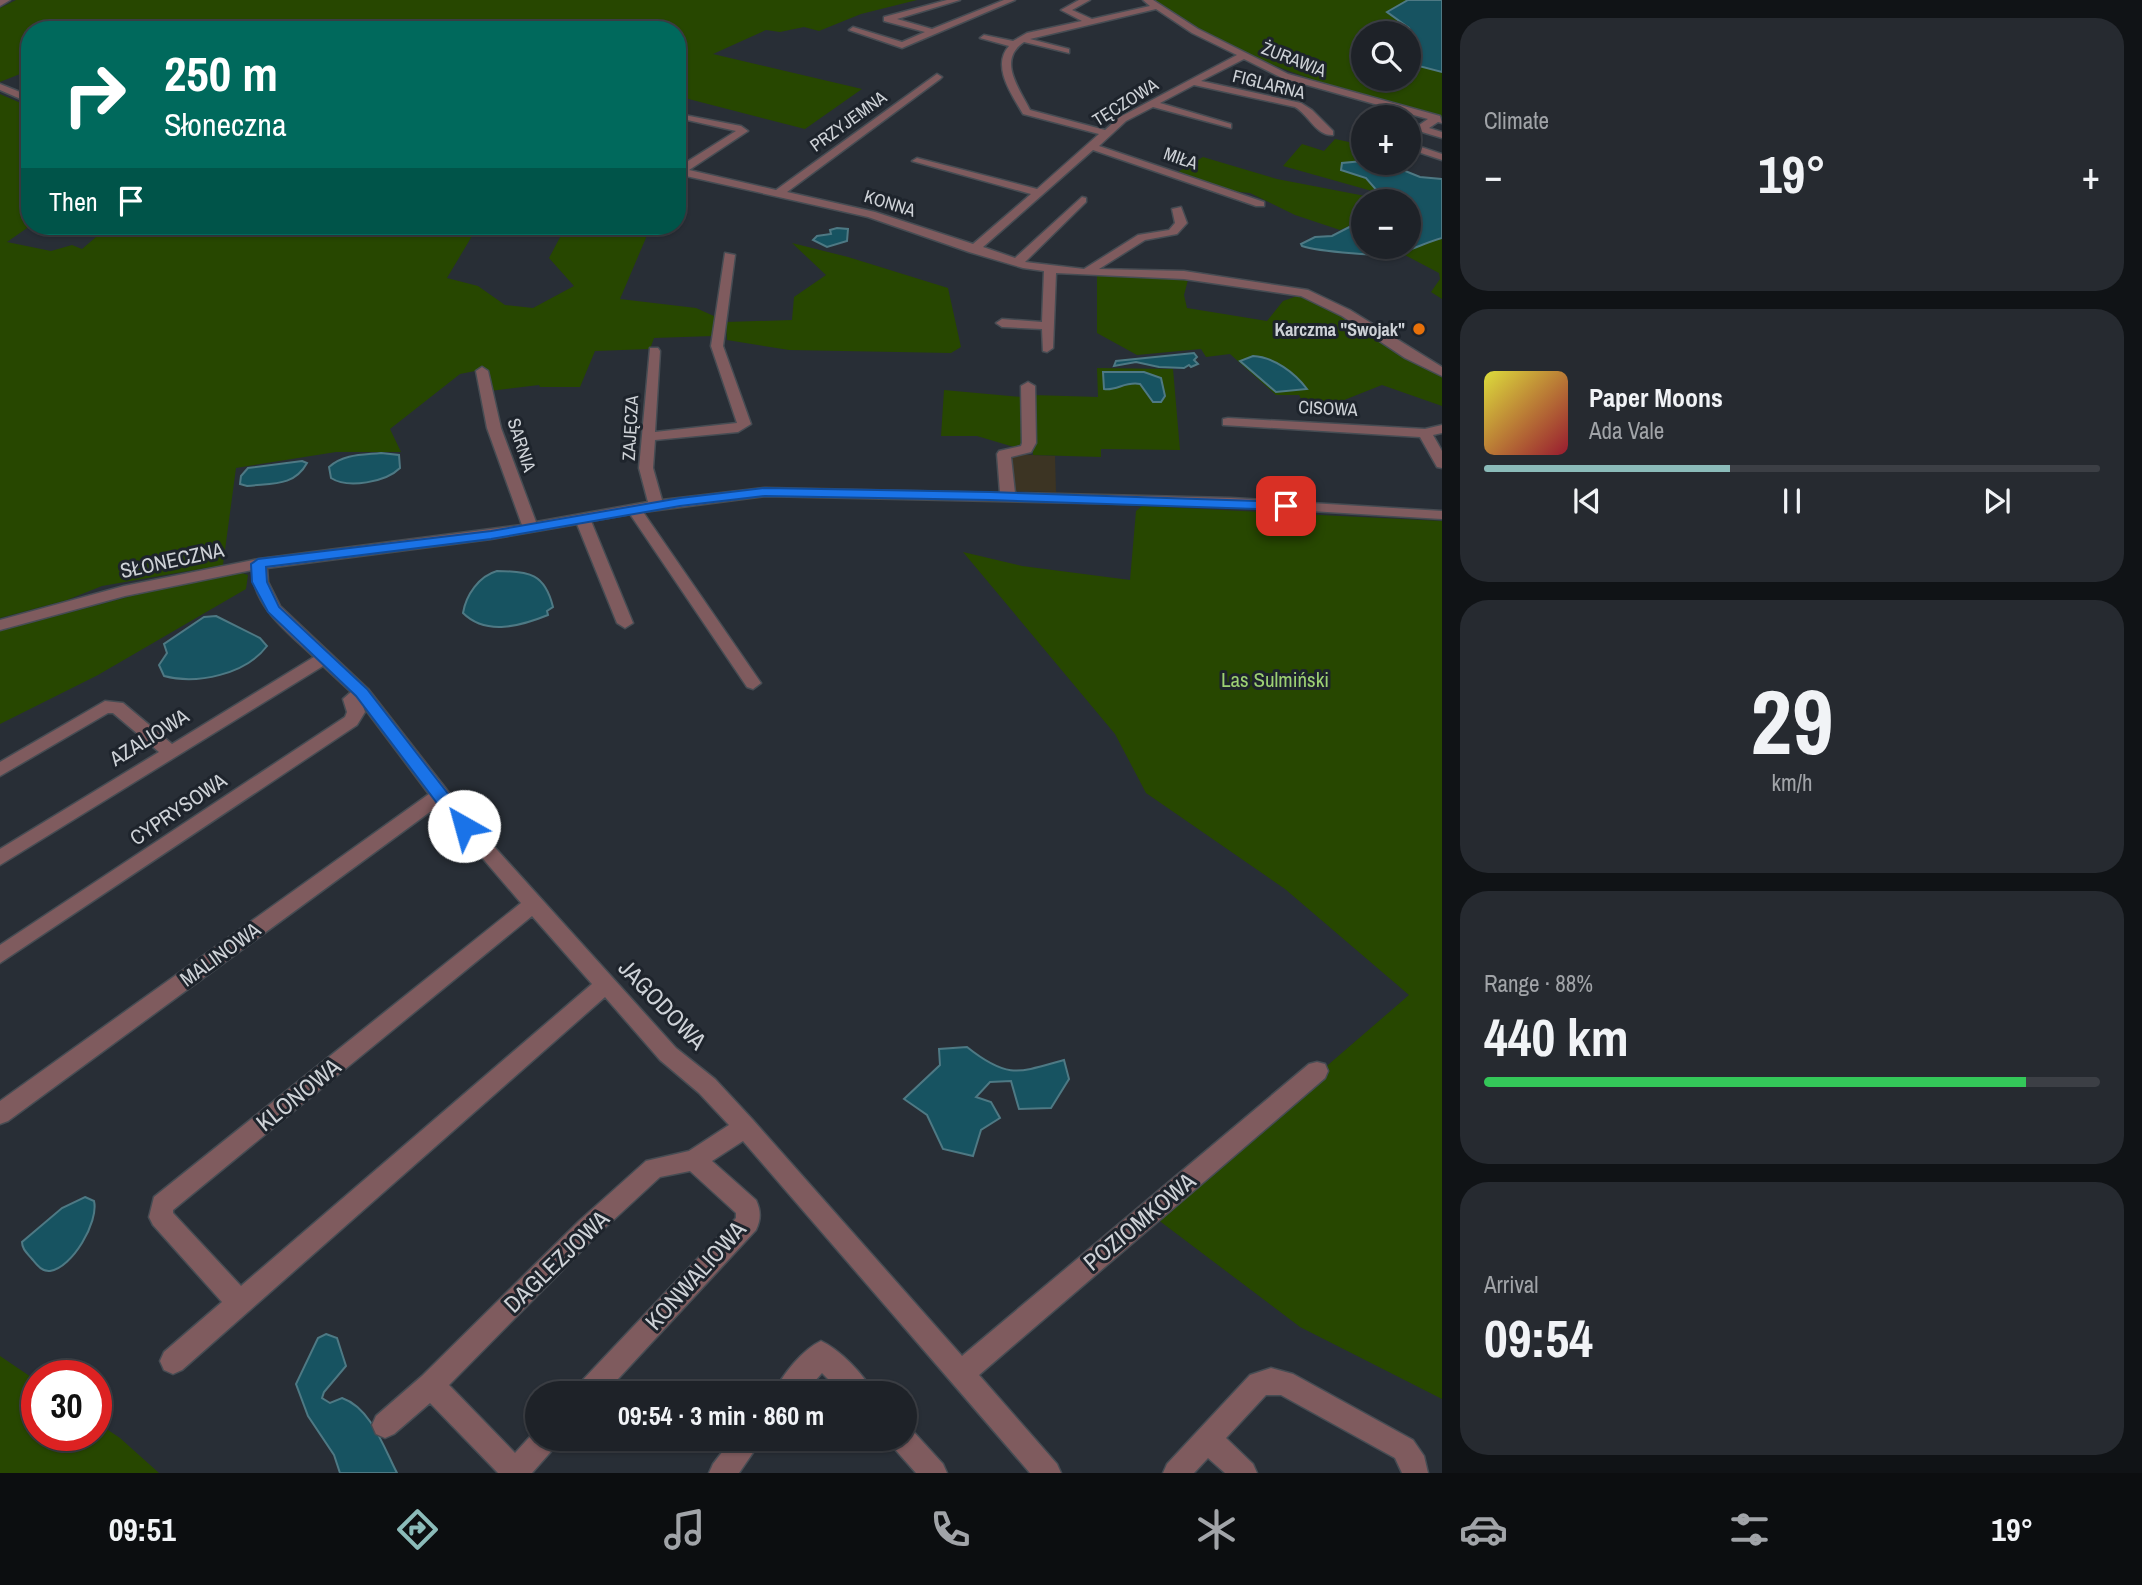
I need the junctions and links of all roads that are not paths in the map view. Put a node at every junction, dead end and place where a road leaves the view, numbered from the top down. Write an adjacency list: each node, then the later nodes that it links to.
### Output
1 (6, 0): 5 (street)
2 (956, 0): 9 (street)
3 (1010, 0): 9 (street)
4 (1086, 0): 7 (street)
5 (0, 3)
6 (1151, 3): 7 (street); 13 (street, ŻURAWIA)
7 (1090, 21): 11 (street)
8 (853, 30): 9 (street)
9 (933, 32)
10 (984, 38): 11 (street)
11 (1017, 41): 12 (street); 24 (street)
12 (1066, 51)
13 (1242, 56): 15 (street, TĘCZOWA); 20 (street, ŻURAWIA)
14 (937, 77): 34 (street, PRZYJEMNA)
15 (1191, 82): 18 (street, TĘCZOWA); 25 (street, FIGLARNA)
16 (0, 87): 17 (street)
17 (21, 96)
18 (1152, 104): 21 (street); 24 (street, TĘCZOWA)
19 (686, 117): 31 (street)
20 (1440, 119): 22 (street)
21 (1227, 126)
22 (1421, 128)
23 (1421, 128): 26 (street)
24 (1105, 133): 27 (street, TĘCZOWA)
25 (1329, 133)
26 (1442, 135)
27 (1090, 146): 33 (street, TĘCZOWA); 36 (street, MIŁA)
28 (1421, 150): 29 (street)
29 (1442, 157)
30 (918, 161): 33 (street)
31 (686, 167)
32 (686, 173): 34 (street, KONNA)
33 (1038, 192): 38 (street, TĘCZOWA)
34 (779, 193): 38 (street, KONNA)
35 (1082, 200): 40 (street)
36 (1260, 204)
37 (1177, 209): 42 (street)
38 (973, 250): 40 (street, KONNA)
39 (729, 255): 53 (street)
40 (1017, 263): 41 (street, KONNA)
41 (1050, 270): 42 (street, KONNA); 44 (street)
42 (1090, 272): 48 (street, KONNA)
43 (1002, 323): 44 (street)
44 (1048, 326): 45 (street)
45 (1047, 348)
46 (654, 351): 53 (street, ZAJĘCZA)
47 (482, 371): 60 (street, SARNIA)
48 (1442, 372)
49 (1028, 386): 55 (street)
50 (1228, 422): 52 (street, CISOWA)
51 (1442, 429): 52 (street, CISOWA)
52 (1425, 433): 54 (street)
53 (648, 437): 56 (street, ZAJĘCZA)
54 (1442, 464)
55 (1009, 496): 56 (street, SŁONECZNA); 58 (street, SŁONECZNA)
56 (656, 506): 57 (street, SŁONECZNA)
57 (635, 510): 59 (street, SŁONECZNA); 65 (street)
58 (1442, 515)
59 (583, 519): 60 (street, SŁONECZNA); 62 (street)
60 (531, 528): 61 (street, SŁONECZNA)
61 (258, 564): 63 (street, SŁONECZNA); 64 (street, JAGODOWA)
62 (625, 623)
63 (0, 625)
64 (324, 658): 66 (street, JAGODOWA); 67 (street, AZALIOWA)
65 (753, 683)
66 (362, 693): 69 (street, JAGODOWA); 72 (street, CYPRYSOWA)
67 (169, 751): 68 (street); 70 (street, AZALIOWA)
68 (0, 769)
69 (440, 795): 71 (street, JAGODOWA); 75 (street, MALINOWA)
70 (0, 858)
71 (536, 904): 73 (street, JAGODOWA); 78 (street, KLONOWA)
72 (0, 955)
73 (607, 985): 76 (street, JAGODOWA); 78 (street)
74 (1317, 1071): 80 (street, POZIOMKOWA)
75 (0, 1114)
76 (745, 1127): 77 (street, DAGLEZJOWA); 80 (street, JAGODOWA)
77 (694, 1160): 81 (street, KONWALIOWA); 84 (street, DAGLEZJOWA)
78 (240, 1303): 79 (street)
79 (173, 1361)
80 (962, 1372): 93 (street, JAGODOWA)
81 (599, 1381)
82 (797, 1381): 83 (street)
83 (849, 1381)
84 (430, 1385): 85 (street, DAGLEZJOWA); 90 (street)
85 (385, 1426)
86 (1208, 1439): 94 (street); 95 (street); 96 (street)
87 (534, 1451): 90 (street)
88 (740, 1451): 91 (street)
89 (914, 1451): 92 (street)
90 (514, 1472)
91 (722, 1473)
92 (934, 1473)
93 (1048, 1473)
94 (1176, 1473)
95 (1244, 1473)
96 (1415, 1473)

